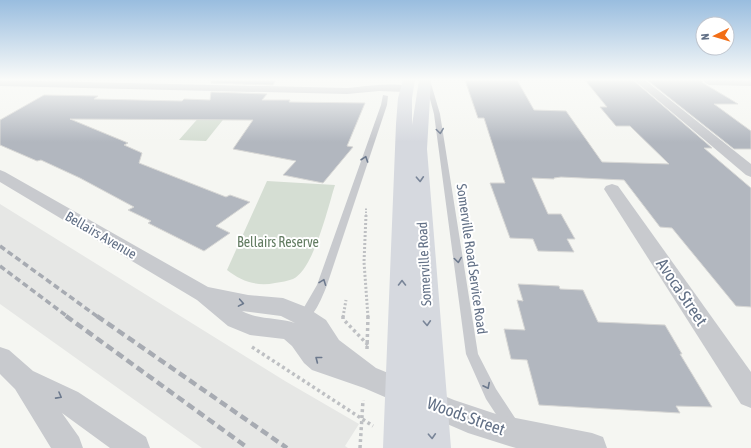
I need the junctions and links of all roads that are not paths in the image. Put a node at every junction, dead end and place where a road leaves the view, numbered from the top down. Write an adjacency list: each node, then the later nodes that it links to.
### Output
1 (384, 101): 8 (lane, one-way to 1)
2 (419, 101): 10 (main road, Somerville Road)
3 (421, 101): 13 (lane, Somerville Road Service Road, one-way to 13)
4 (664, 101): 5 (street)
5 (751, 172)
6 (0, 175): 8 (street, Bellairs Avenue)
7 (612, 189): 12 (street, Avoca Street)
8 (299, 324): 13 (street, Woods Street)
9 (0, 358): 11 (street)
10 (416, 367): 14 (main road, Somerville Road); 17 (main road, Somerville Road, one-way to 17)
11 (24, 380): 15 (street); 16 (street, one-way to 16)
12 (751, 395)
13 (517, 433): 18 (street, Woods Street)
14 (389, 438)
15 (68, 448)
16 (135, 448)
17 (433, 448)
18 (592, 448)

